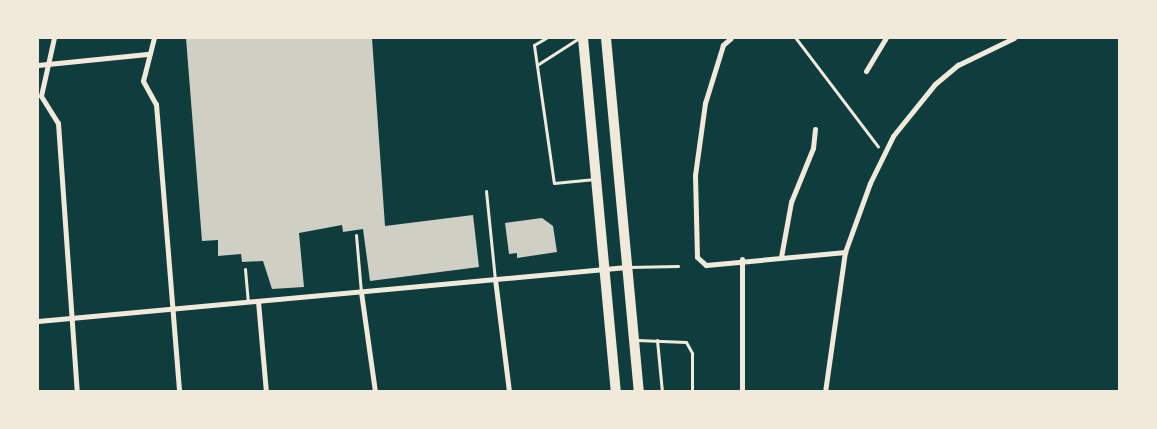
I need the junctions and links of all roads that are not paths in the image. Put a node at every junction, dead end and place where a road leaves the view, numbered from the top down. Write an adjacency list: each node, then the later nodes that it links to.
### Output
1 (54, 38): 11 (street)
2 (154, 38): 10 (street)
3 (546, 38): 13 (lane)
4 (579, 38): 13 (lane)
5 (583, 38): 18 (main road)
6 (606, 38): 25 (main road)
7 (731, 38): 23 (street)
8 (886, 38): 14 (street)
9 (1014, 38): 21 (street)
10 (150, 54): 11 (street); 15 (street)
11 (48, 64): 12 (street); 16 (street)
12 (38, 65)
13 (538, 65): 18 (lane)
14 (866, 71)
15 (143, 81): 32 (street)
16 (41, 96): 33 (street)
17 (815, 129): 22 (street)
18 (596, 179): 27 (main road)
19 (486, 191): 28 (lane)
20 (356, 235): 29 (lane)
21 (846, 252): 22 (street); 47 (street)
22 (780, 257): 23 (street)
23 (742, 259): 46 (street)
24 (678, 266): 25 (lane)
25 (628, 267): 27 (street); 35 (main road)
26 (245, 269): 31 (lane)
27 (605, 269): 28 (street); 42 (main road)
28 (495, 279): 29 (street); 41 (street)
29 (362, 292): 30 (street); 40 (street)
30 (258, 301): 31 (street); 39 (street)
31 (248, 302): 32 (street)
32 (173, 308): 33 (street); 38 (street)
33 (72, 318): 34 (street); 37 (street)
34 (38, 322)
35 (634, 340): 36 (lane); 43 (main road)
36 (657, 340): 44 (lane); 45 (lane)
37 (77, 392)
38 (179, 392)
39 (266, 392)
40 (375, 392)
41 (509, 392)
42 (616, 392)
43 (639, 392)
44 (662, 392)
45 (692, 392)
46 (742, 392)
47 (825, 392)

